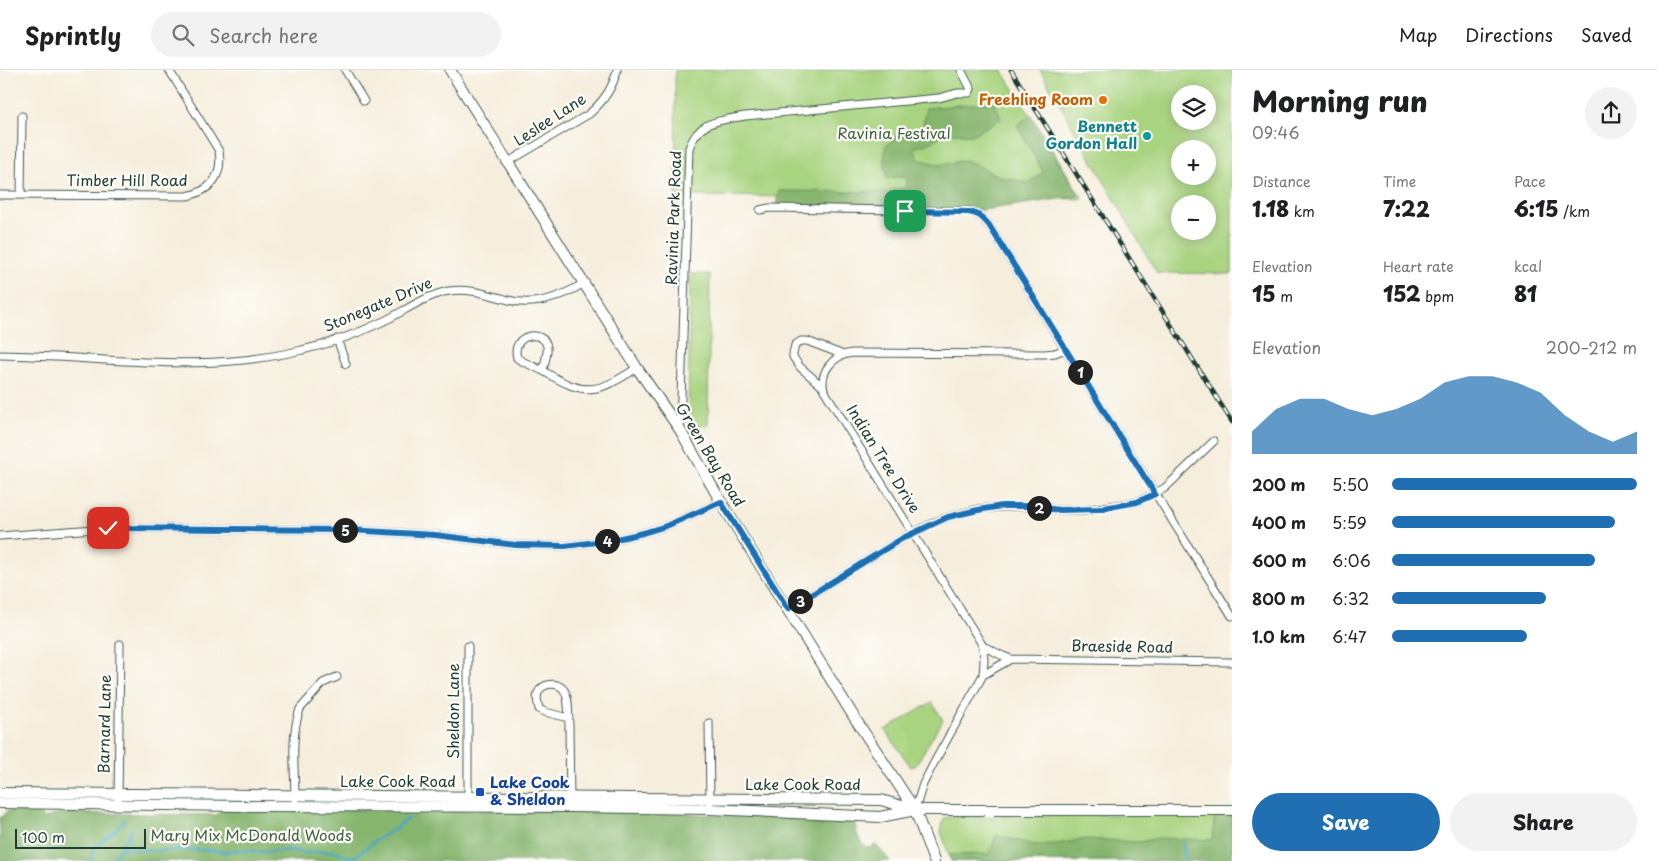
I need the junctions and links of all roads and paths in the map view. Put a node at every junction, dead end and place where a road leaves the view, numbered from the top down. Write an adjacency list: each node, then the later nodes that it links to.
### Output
1 (169, 70): 9 (street, Timber Hill Road)
2 (345, 70): 6 (street)
3 (450, 70): 8 (main road, Green Bay Road)
4 (617, 70): 8 (street, Leslee Lane)
5 (961, 70): 21 (street, Ravinia Park Road)
6 (364, 101)
7 (22, 116): 9 (street)
8 (508, 162): 12 (main road, Green Bay Road)
9 (21, 194): 10 (street, Timber Hill Road)
10 (0, 195)
11 (760, 210): 14 (street)
12 (584, 283): 13 (street, Stonegate Drive); 18 (main road, Green Bay Road)
13 (337, 339): 16 (street, Stonegate Drive); 17 (street)
14 (1065, 350): 15 (street, Indian Tree Drive); 23 (street)
15 (842, 354): 20 (street); 20 (street, Indian Tree Drive)
16 (0, 355)
17 (346, 364)
18 (637, 368): 19 (street); 21 (main road, Green Bay Road)
19 (543, 371): 19 (street)
20 (823, 387): 25 (street, Indian Tree Drive)
21 (680, 430): 24 (main road, Green Bay Road)
22 (1214, 440): 23 (street)
23 (1155, 494): 25 (street); 28 (street)
24 (721, 502): 26 (street); 27 (main road, Green Bay Road)
25 (912, 533): 27 (street); 31 (street, Indian Tree Drive)
26 (0, 536)
27 (788, 609): 45 (main road, Green Bay Road)
28 (1232, 616)
29 (120, 644): 39 (street, Barnard Lane)
30 (468, 646): 41 (street, Sheldon Lane)
31 (983, 646): 32 (street, Braeside Road); 34 (street)
32 (1011, 659): 33 (street, Braeside Road); 34 (street)
33 (1232, 661)
34 (983, 676): 45 (street)
35 (337, 677): 40 (street)
36 (569, 718): 36 (street); 42 (street)
37 (709, 723): 44 (street)
38 (0, 793): 39 (main road, Lake Cook Road)
39 (118, 799): 40 (main road, Lake Cook Road); 43 (main road, Lake Cook Road)
40 (295, 802): 41 (main road, Lake Cook Road)
41 (468, 802): 42 (main road, Lake Cook Road)
42 (570, 802): 44 (main road, Lake Cook Road)
43 (0, 803)
44 (710, 804): 45 (main road, Lake Cook Road); 45 (main road, Lake Cook Road)
45 (915, 810): 46 (main road, Lake Cook Road); 47 (main road, Green Bay Road)
46 (1232, 810)
47 (934, 861)

